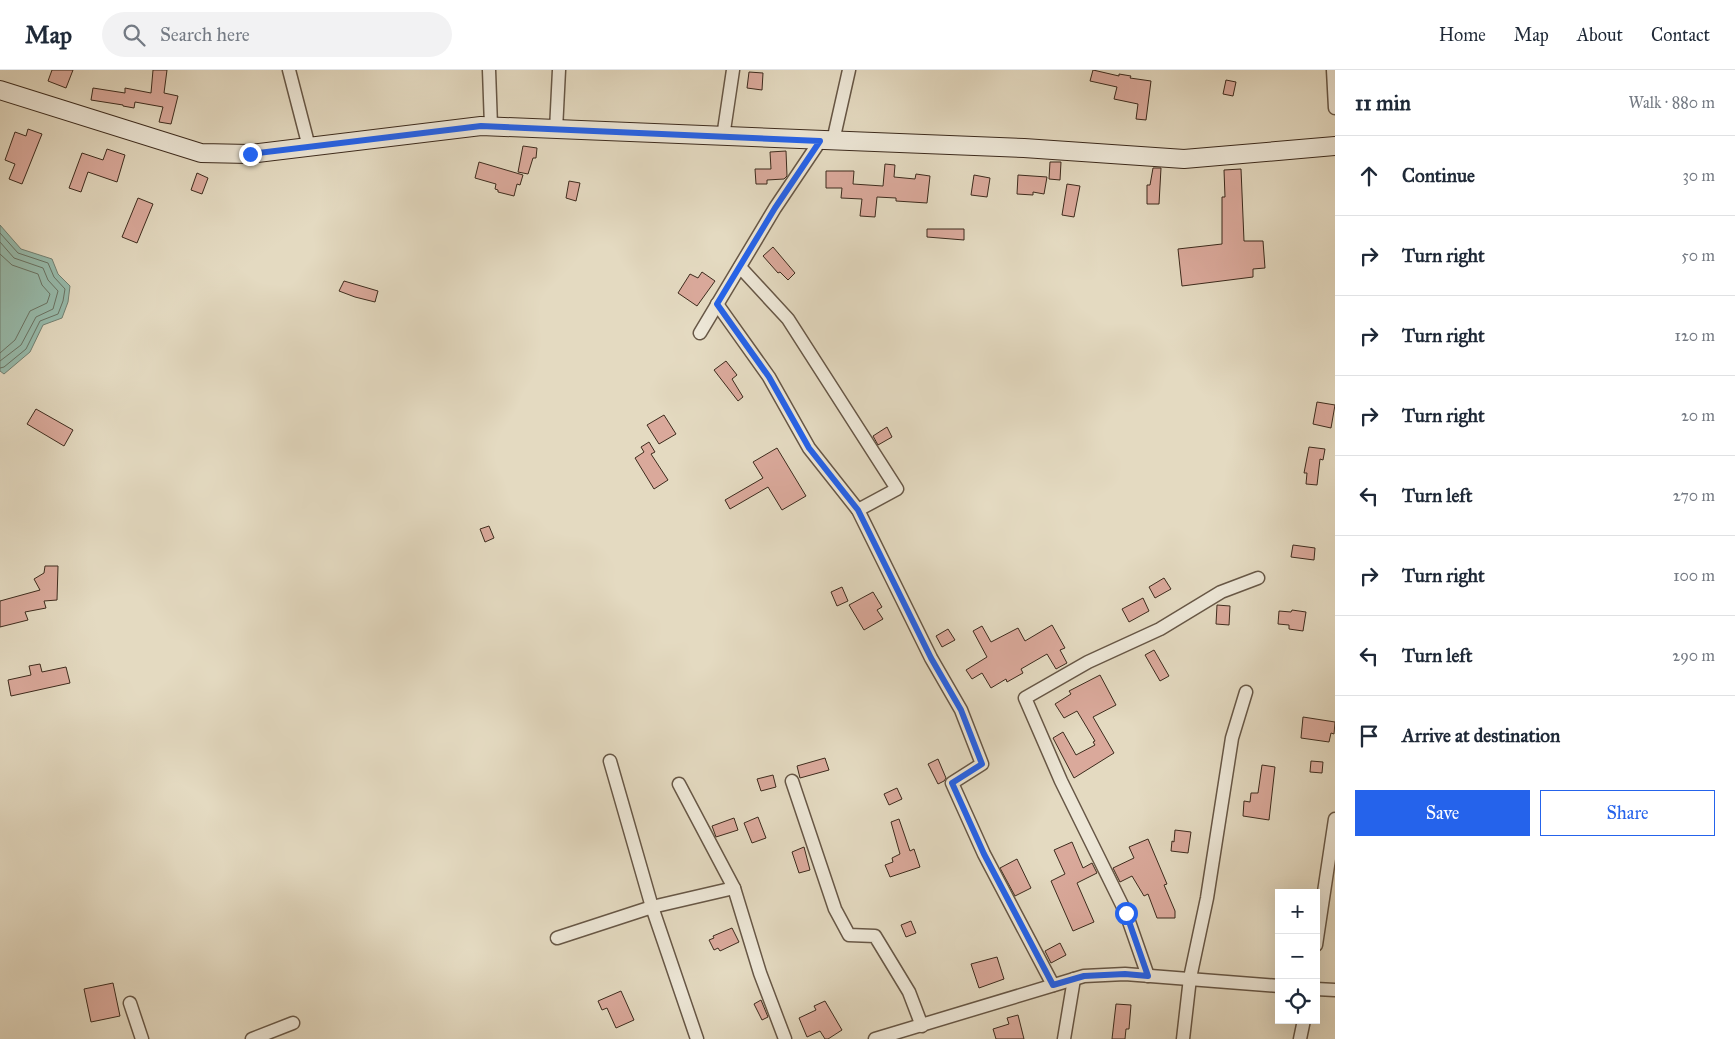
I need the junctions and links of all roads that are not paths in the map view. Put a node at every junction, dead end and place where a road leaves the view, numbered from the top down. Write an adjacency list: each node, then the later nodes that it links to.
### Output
1 (288, 70): 14 (street)
2 (489, 70): 9 (street)
3 (559, 70): 10 (street)
4 (733, 70): 11 (street)
5 (849, 70): 12 (street)
6 (1333, 70): 8 (street)
7 (0, 90): 14 (street)
8 (1335, 108)
9 (491, 126): 10 (street); 14 (street)
10 (556, 130): 11 (street)
11 (723, 137): 12 (street)
12 (827, 141): 13 (street); 15 (street)
13 (1335, 146)
14 (309, 147)
15 (740, 267): 16 (street); 18 (street)
16 (717, 304): 17 (street); 18 (street)
17 (700, 332)
18 (858, 510): 32 (street)
19 (1258, 578): 29 (street)
20 (1246, 692): 30 (street)
21 (610, 761): 26 (street)
22 (792, 781): 39 (street)
23 (679, 784): 25 (street)
24 (1335, 819): 27 (street)
25 (734, 888): 26 (street); 44 (street)
26 (652, 907): 28 (street); 43 (street)
27 (1318, 934)
28 (558, 938)
29 (1148, 976): 30 (street); 31 (street)
30 (1190, 978): 33 (street); 46 (street)
31 (1074, 979): 32 (street); 45 (street)
32 (1053, 985): 39 (street)
33 (1275, 986)
34 (1320, 989): 35 (street)
35 (1335, 990)
36 (130, 1003): 41 (street)
37 (292, 1023): 42 (street)
38 (1303, 1024): 47 (street)
39 (922, 1026): 40 (street)
40 (883, 1038)
41 (142, 1039)
42 (252, 1039)
43 (698, 1039)
44 (785, 1039)
45 (1064, 1039)
46 (1183, 1039)
47 (1300, 1039)

